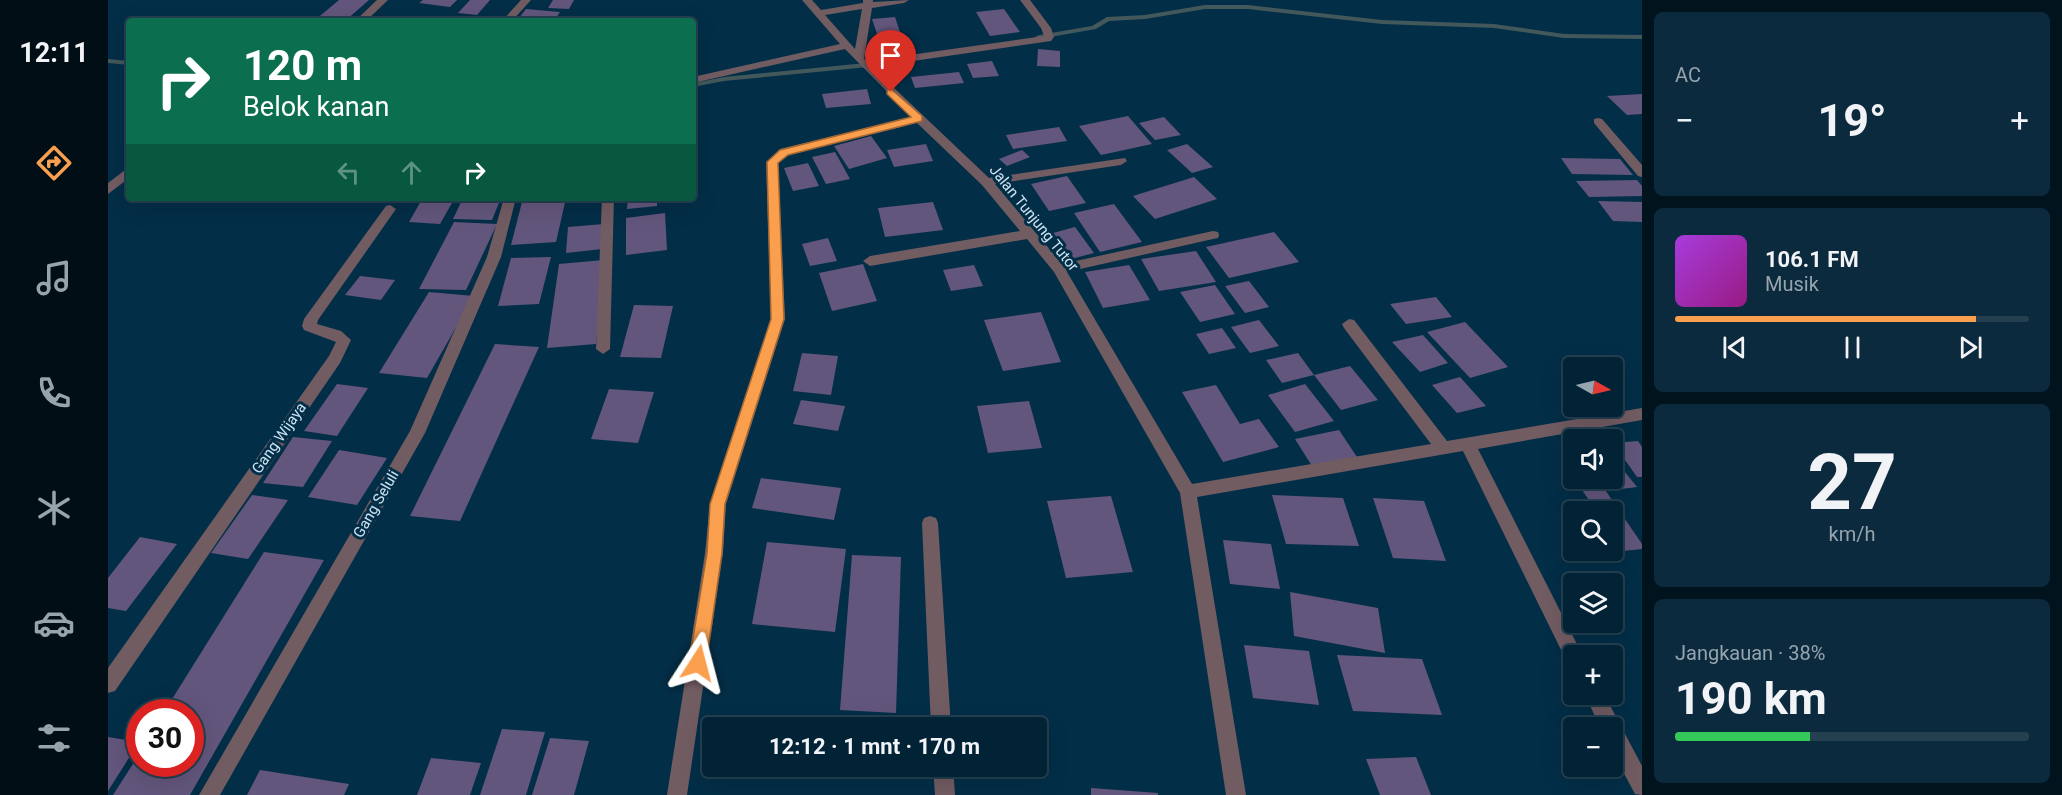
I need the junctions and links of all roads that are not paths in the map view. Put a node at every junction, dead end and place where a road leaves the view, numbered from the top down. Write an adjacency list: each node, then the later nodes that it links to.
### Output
1 (383, 0): 8 (street)
2 (526, 0): 9 (street)
3 (807, 0): 7 (street, Jalan Tunjung Tutor)
4 (904, 0): 6 (street)
5 (1025, 0): 11 (street)
6 (868, 2): 7 (street); 11 (street)
7 (819, 13): 10 (street, Jalan Tunjung Tutor)
8 (363, 18)
9 (510, 18)
10 (846, 46): 11 (street, Jalan Tunjung Tutor); 12 (street)
11 (861, 62): 13 (street, Jalan Tunjung Tutor)
12 (696, 79)
13 (918, 119): 18 (street, Jalan Tunjung Tutor); 41 (street)
14 (1598, 121): 16 (street)
15 (1121, 161): 18 (street)
16 (1642, 173)
17 (126, 174): 19 (street)
18 (986, 182): 23 (street, Jalan Tunjung Tutor)
19 (108, 190)
20 (509, 201): 40 (street, Gang Seluli)
21 (608, 201): 28 (street)
22 (390, 209): 35 (street, Gang Wijaya)
23 (1029, 234): 25 (street); 26 (street, Jalan Tunjung Tutor)
24 (1213, 235): 26 (street)
25 (870, 261)
26 (1059, 269): 32 (street, Jalan Tunjung Tutor)
27 (1349, 324): 31 (street)
28 (603, 349)
29 (1642, 414): 30 (street)
30 (1468, 444): 31 (street); 34 (street)
31 (1443, 448): 32 (street)
32 (1188, 492): 43 (street)
33 (930, 524): 36 (street)
34 (1568, 645)
35 (108, 684)
36 (940, 717)
37 (1623, 750): 39 (street)
38 (944, 777): 42 (street)
39 (1642, 787)
40 (209, 795)
41 (677, 795)
42 (945, 795)
43 (1236, 795)

